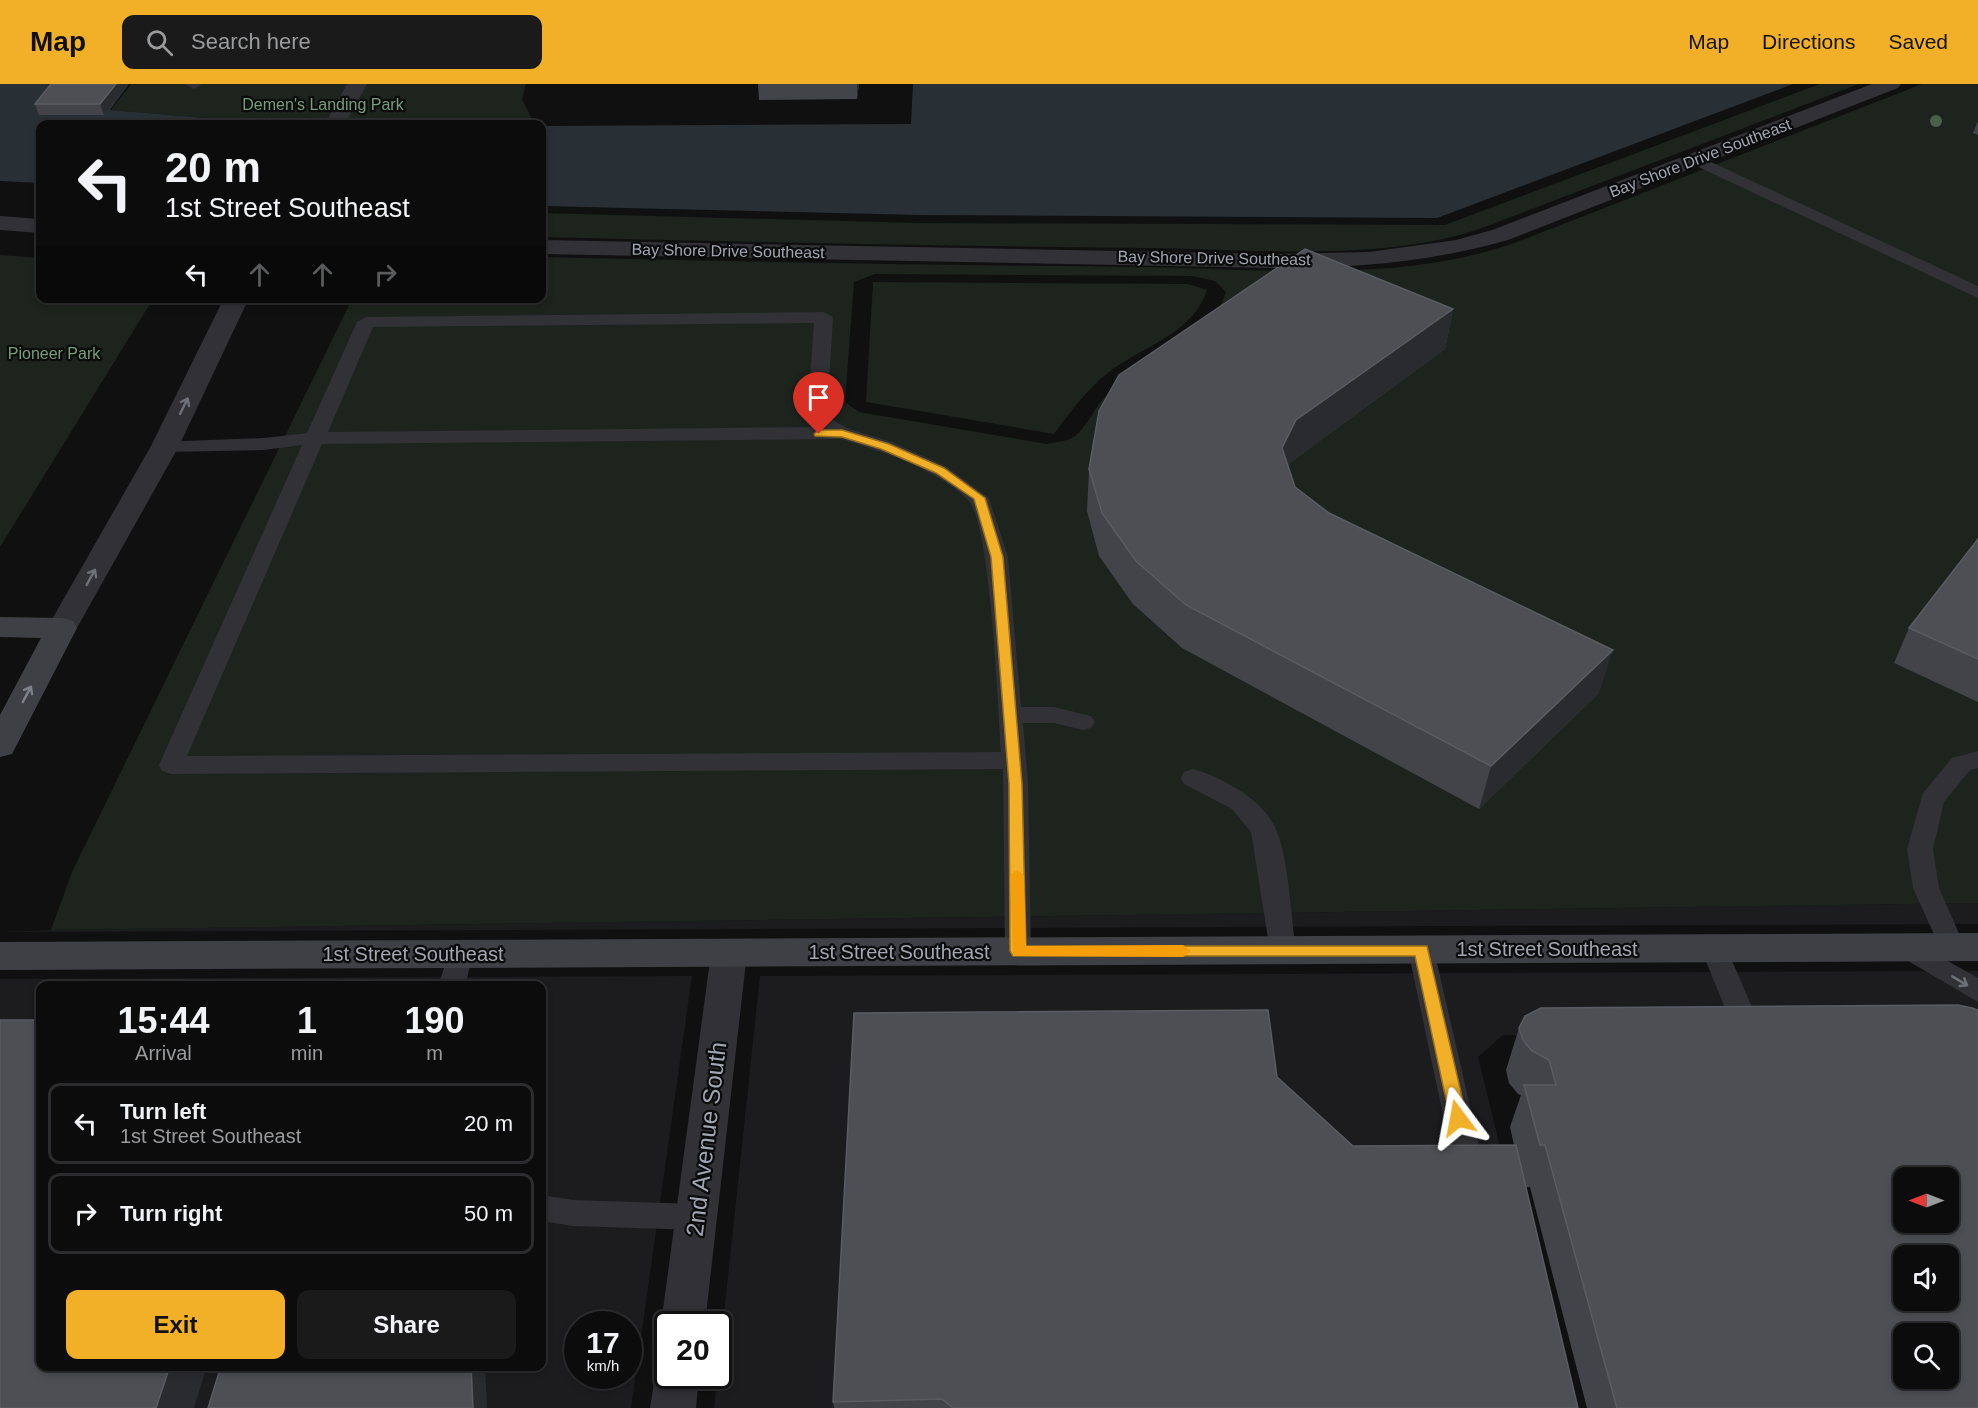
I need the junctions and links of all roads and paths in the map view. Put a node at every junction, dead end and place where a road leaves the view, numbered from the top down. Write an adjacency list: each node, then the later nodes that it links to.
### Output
1 (357, 84): 3 (street)
2 (1891, 84): 4 (street, Bay Shore Drive Southeast)
3 (338, 120)
4 (1696, 159): 7 (street, Bay Shore Drive Southeast); 8 (lane)
5 (0, 223): 6 (street)
6 (36, 226)
7 (546, 247)
8 (1978, 293)
9 (235, 303): 12 (street, one-way to 9)
10 (842, 433): 11 (lane); 11 (lane); 15 (lane)
11 (314, 438): 12 (lane); 19 (lane)
12 (165, 446): 14 (street, one-way to 12)
13 (0, 627): 14 (street)
14 (62, 628): 17 (street, one-way to 14)
15 (1010, 715): 16 (lane); 19 (lane)
16 (1083, 722)
17 (0, 746)
18 (1978, 759): 21 (lane)
19 (1013, 760): 25 (lane)
20 (1193, 778): 26 (lane)
21 (1965, 947): 22 (street, 1st Street Southeast)
22 (1907, 948): 23 (street, 1st Street Southeast); 30 (lane, one-way to 30)
23 (1713, 949): 24 (street, 1st Street Southeast); 31 (lane)
24 (1421, 950): 26 (street, 1st Street Southeast); 32 (lane)
25 (1018, 951): 26 (street, 1st Street Southeast); 27 (street, 1st Street Southeast)
26 (1283, 951)
27 (729, 953): 29 (street, 1st Street Southeast); 34 (street, 2nd Avenue South)
28 (0, 956): 29 (street, 1st Street Southeast)
29 (456, 970)
30 (1978, 991)
31 (1754, 1056)
32 (1477, 1201)
33 (546, 1209): 34 (lane)
34 (697, 1217): 35 (street, 2nd Avenue South)
35 (685, 1311)
36 (675, 1389): 37 (street)
37 (673, 1408)

